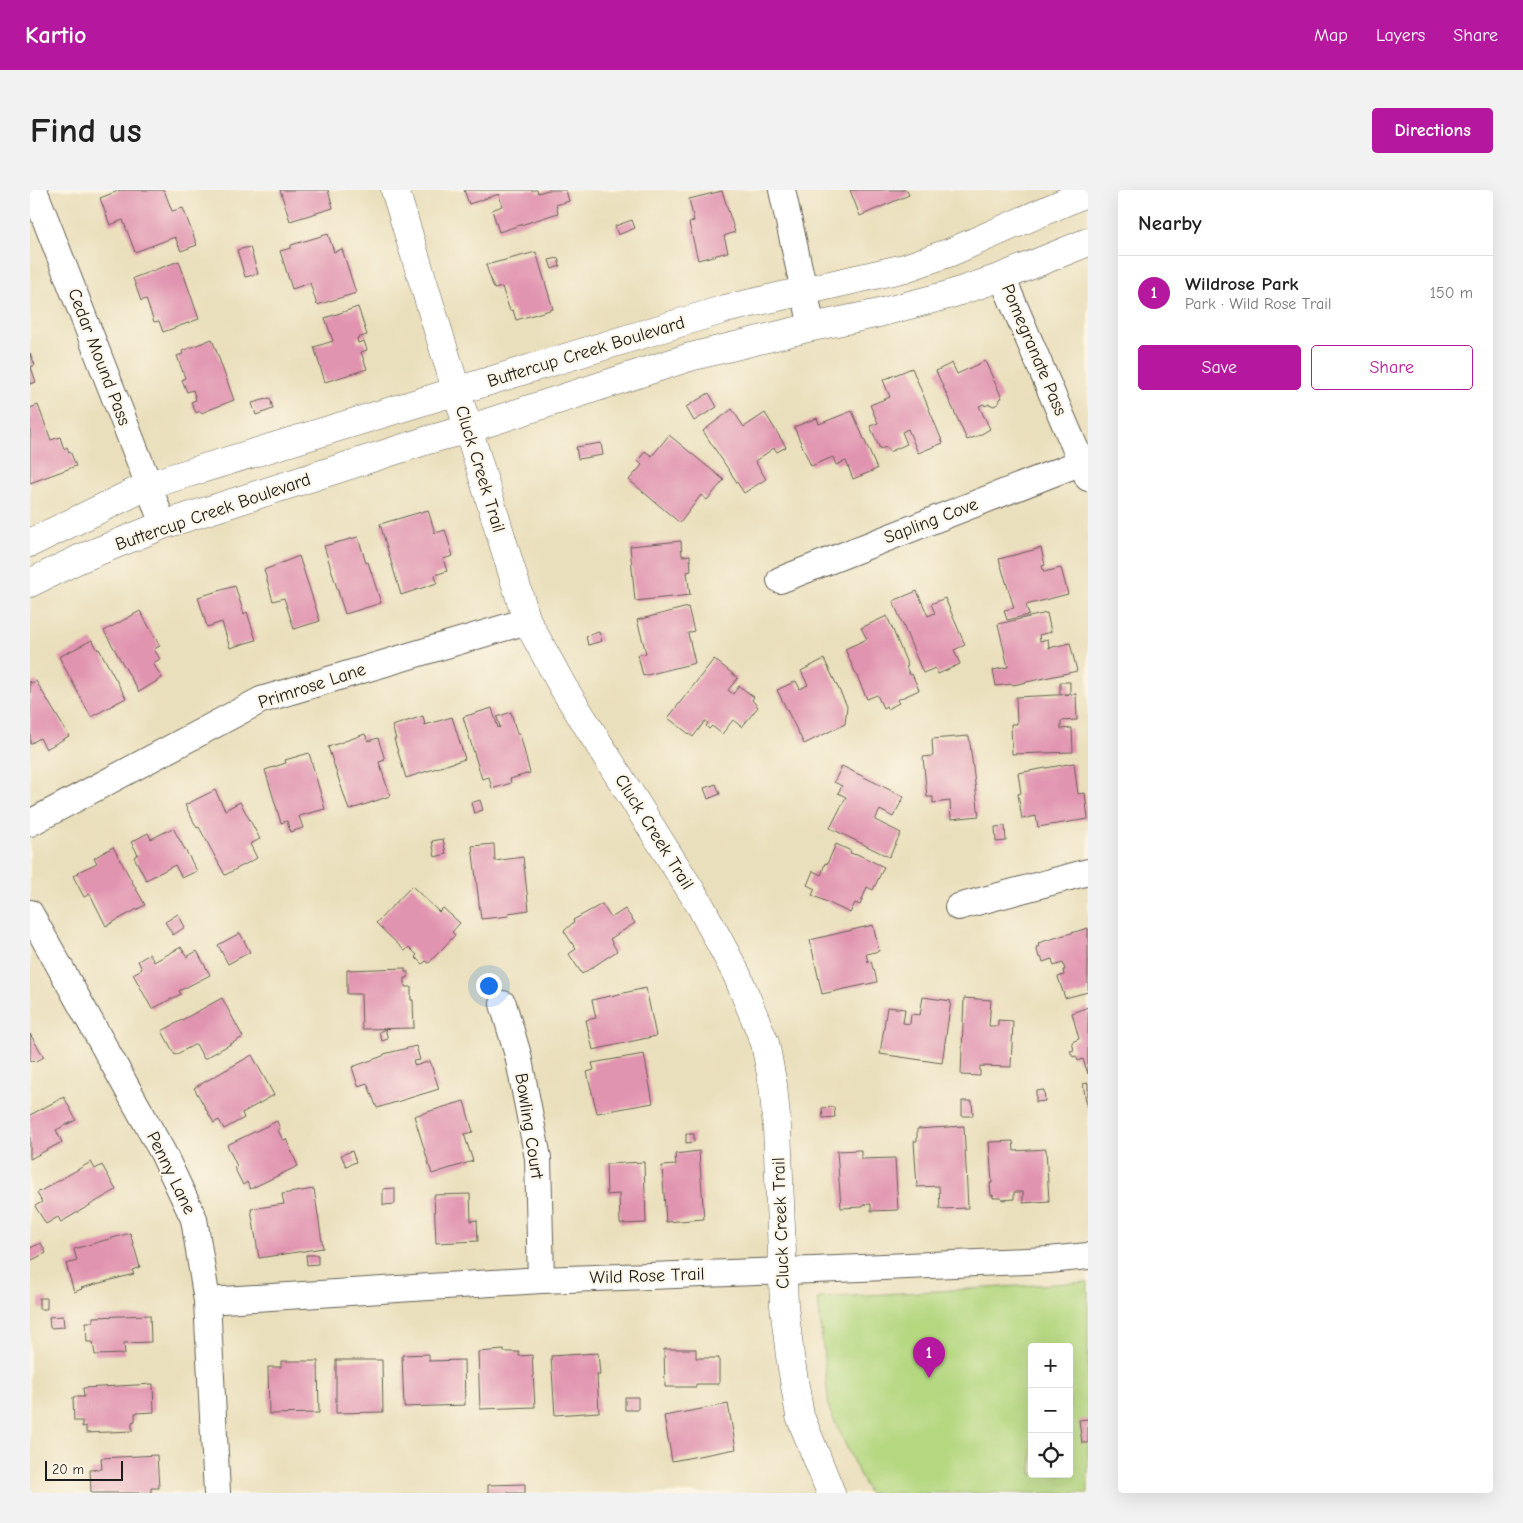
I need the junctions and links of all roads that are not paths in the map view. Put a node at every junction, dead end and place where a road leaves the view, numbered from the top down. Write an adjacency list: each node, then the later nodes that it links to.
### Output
1 (34, 190): 12 (street, Cedar Mound Pass)
2 (395, 190): 9 (street, Cluck Creek Trail)
3 (782, 190): 7 (street)
4 (1088, 192): 7 (street, Buttercup Creek Boulevard)
5 (1088, 242): 6 (street, Buttercup Creek Boulevard)
6 (1002, 276): 8 (street, Buttercup Creek Boulevard); 11 (street, Pomegranate Pass)
7 (805, 291): 8 (street); 9 (street, Buttercup Creek Boulevard)
8 (812, 326): 10 (street, Buttercup Creek Boulevard)
9 (456, 392): 10 (street, Cluck Creek Trail); 12 (street, Buttercup Creek Boulevard)
10 (468, 429): 13 (street, Buttercup Creek Boulevard); 17 (street, Cluck Creek Trail)
11 (1085, 470): 15 (street, Sapling Cove)
12 (149, 485): 13 (street, Cedar Mound Pass); 14 (street, Buttercup Creek Boulevard)
13 (163, 525): 16 (street, Buttercup Creek Boulevard)
14 (30, 543)
15 (780, 580)
16 (30, 584)
17 (527, 621): 18 (street, Primrose Lane); 24 (street, Cluck Creek Trail)
18 (30, 822)
19 (1088, 872): 20 (street)
20 (958, 907)
21 (30, 913): 26 (street, Penny Lane)
22 (503, 1004): 25 (street, Bowling Court)
23 (1088, 1256): 24 (street, Wild Rose Trail)
24 (784, 1271): 25 (street, Wild Rose Trail); 28 (street, Cluck Creek Trail)
25 (541, 1280): 26 (street, Wild Rose Trail)
26 (207, 1301): 27 (street, Penny Lane)
27 (217, 1493)
28 (830, 1493)

